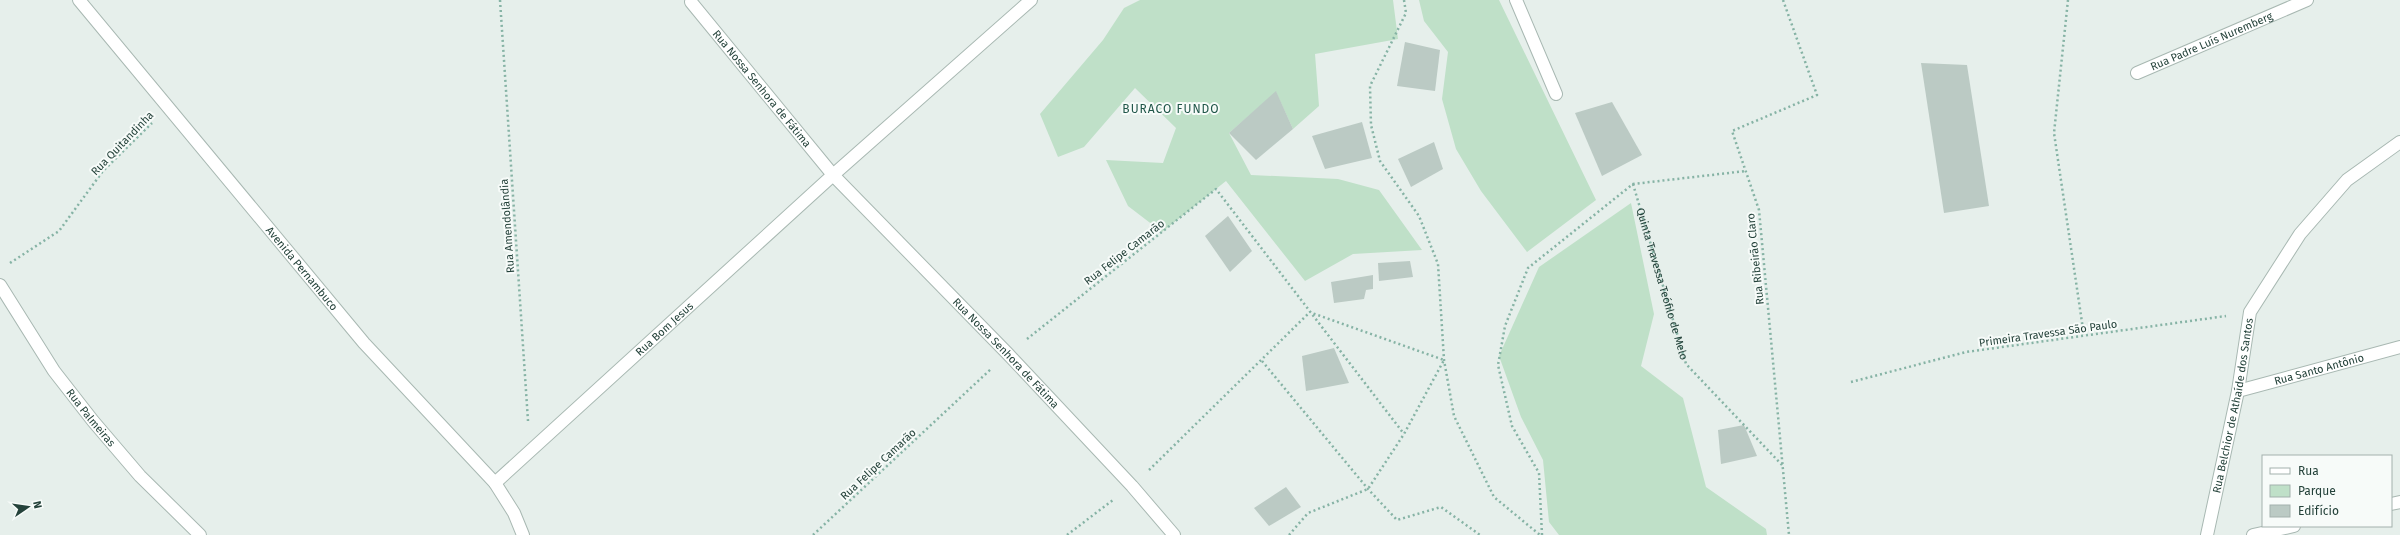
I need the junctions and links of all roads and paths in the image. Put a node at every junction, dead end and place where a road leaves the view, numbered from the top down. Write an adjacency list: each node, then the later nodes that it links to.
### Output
1 (79, 0): 12 (street, Avenida Pernambuco)
2 (500, 0): 30 (path, Rua Amendolândia)
3 (1031, 0): 15 (street)
4 (1404, 0): 24 (path)
5 (1516, 0): 11 (street)
6 (1782, 0): 14 (path, Rua Ribeirão Claro)
7 (2068, 0): 21 (path)
8 (2307, 0): 10 (street, Rua Padre Luís Nuremberg)
9 (691, 2): 15 (street, Rua Nossa Senhora de Fátima)
10 (2137, 73)
11 (1556, 94)
12 (168, 108): 17 (path, Rua Quitandinha); 32 (street, Avenida Pernambuco)
13 (2400, 142): 20 (street, Rua Belchior de Athaíde dos Santos)
14 (1746, 172): 16 (path); 31 (path, Rua Ribeirão Claro)
15 (833, 175): 23 (street, Rua Nossa Senhora de Fátima); 30 (street, Rua Bom Jesus)
16 (1633, 184): 31 (path, Quinta Travessa Teófilo de Melo); 41 (path)
17 (6, 265)
18 (0, 285): 35 (street, Rua Palmeiras)
19 (1310, 312): 23 (path, Rua Felipe Camarão); 24 (path); 25 (path); 29 (path, Rua Felipe Camarão)
20 (2250, 312): 21 (path, Primeira Travessa São Paulo); 27 (street, Rua Belchior de Athaíde dos Santos)
21 (2084, 336): 26 (path, Primeira Travessa São Paulo)
22 (2400, 348): 27 (street, Rua Santo Antônio)
23 (1008, 354): 37 (path, Rua Felipe Camarão); 38 (street, Rua Nossa Senhora de Fátima)
24 (1444, 360): 29 (path); 41 (path)
25 (1262, 361): 28 (path); 33 (path)
26 (1850, 382)
27 (2238, 391): 43 (street, Rua Belchior de Athaíde dos Santos)
28 (1193, 427)
29 (1404, 434): 33 (path)
30 (530, 451): 32 (street, Rua Bom Jesus)
31 (1782, 465): 42 (path, Rua Ribeirão Claro)
32 (495, 483): 36 (street, Avenida Pernambuco)
33 (1368, 489): 39 (path); 40 (path)
34 (2290, 527): 44 (street)
35 (200, 535)
36 (523, 535)
37 (813, 535)
38 (1174, 535)
39 (1289, 535)
40 (1480, 535)
41 (1541, 535)
42 (1789, 535)
43 (2207, 535)
44 (2254, 535)

